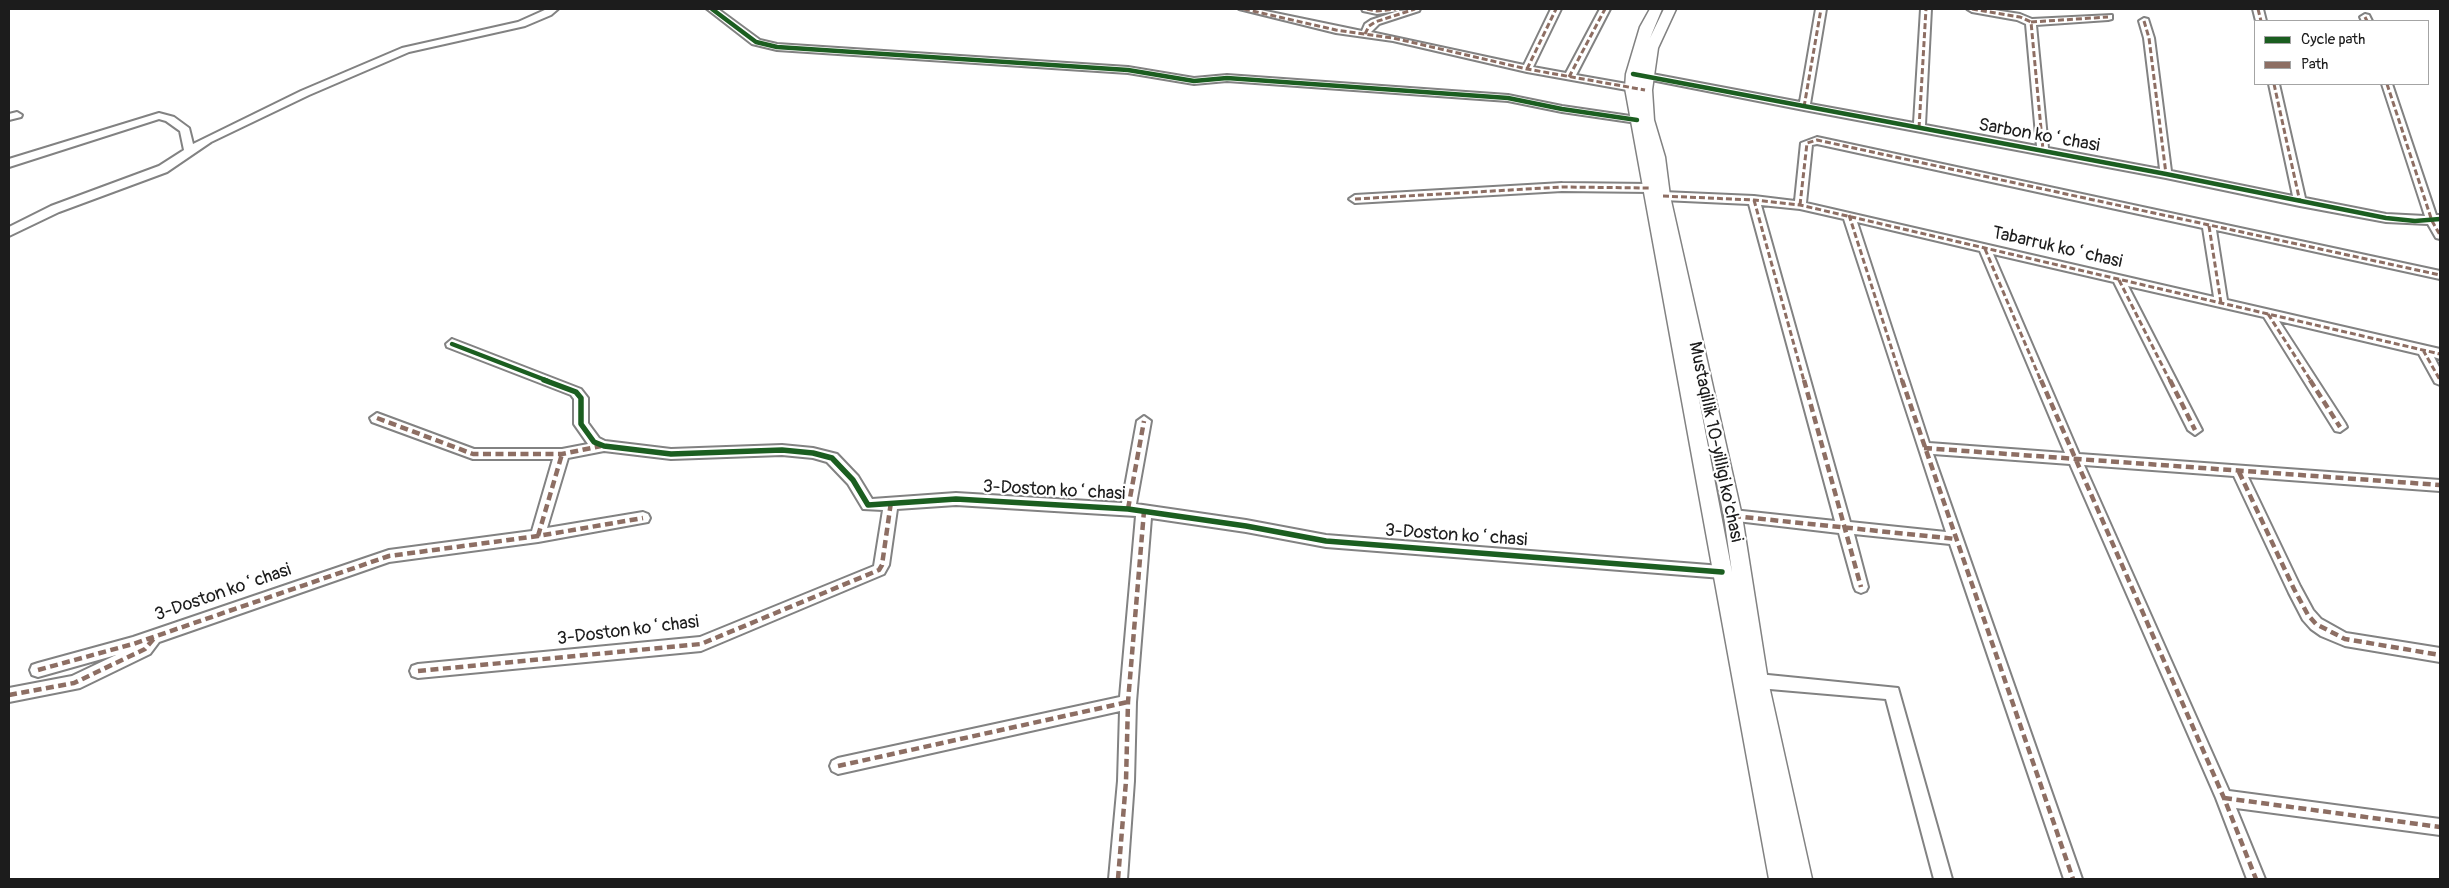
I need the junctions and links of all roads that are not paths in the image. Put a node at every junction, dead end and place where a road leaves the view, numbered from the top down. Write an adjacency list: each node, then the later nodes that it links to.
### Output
1 (553, 9): 26 (street)
2 (712, 9): 24 (street)
3 (1244, 9): 17 (street, Sarbon koʻchasi)
4 (1367, 9): 5 (street)
5 (1396, 9)
6 (1415, 9): 17 (street)
7 (1556, 9): 18 (street)
8 (1605, 9): 19 (street)
9 (1656, 9): 20 (main road, Mustaqillik 10-yilligi ko'chasi)
10 (1670, 9): 20 (main road, Mustaqillik 10-yilligi ko'chasi)
11 (1820, 9): 23 (street)
12 (1926, 9): 25 (street)
13 (1972, 9): 16 (street)
14 (2108, 17): 16 (street)
15 (2144, 21): 29 (street)
16 (2031, 22): 27 (street)
17 (1365, 34): 18 (street, Sarbon koʻchasi)
18 (1527, 69): 19 (street, Sarbon koʻchasi)
19 (1570, 77): 20 (street, Sarbon koʻchasi)
20 (1639, 82): 23 (street, Sarbon koʻchasi); 24 (main road, Mustaqillik 10-yilligi ko'chasi); 30 (main road, Mustaqillik 10-yilligi ko'chasi)
21 (2274, 85): 33 (street)
22 (2387, 85): 36 (street)
23 (1804, 106): 25 (street, Sarbon koʻchasi)
24 (1637, 120): 30 (main road, Mustaqillik 10-yilligi ko'chasi)
25 (1919, 128): 27 (street, Sarbon koʻchasi)
26 (189, 150): 28 (street); 38 (street)
27 (2043, 150): 29 (street, Sarbon koʻchasi)
28 (9, 163)
29 (2166, 174): 33 (street, Sarbon koʻchasi)
30 (1656, 192): 31 (street, Tabarruk koʻchasi); 32 (street, Tabarruk koʻchasi); 62 (main road, Mustaqillik 10-yilligi ko'chasi); 67 (main road, Mustaqillik 10-yilligi ko'chasi)
31 (1355, 199)
32 (1754, 200): 34 (street, Tabarruk koʻchasi); 64 (street)
33 (2300, 202): 36 (street, Sarbon koʻchasi)
34 (1800, 205): 35 (street, Tabarruk koʻchasi); 37 (street)
35 (1849, 215): 40 (street, Tabarruk koʻchasi); 54 (street)
36 (2436, 220): 39 (street)
37 (2210, 226): 41 (street); 43 (street)
38 (9, 232)
39 (2440, 235)
40 (1985, 250): 42 (street, Tabarruk koʻchasi); 56 (street)
41 (2440, 274)
42 (2119, 280): 43 (street, Tabarruk koʻchasi); 52 (street)
43 (2221, 303): 44 (street, Tabarruk koʻchasi)
44 (2268, 314): 46 (street, Tabarruk koʻchasi); 51 (street)
45 (452, 344): 53 (street)
46 (2423, 350): 47 (street, Tabarruk koʻchasi); 48 (street)
47 (2440, 354)
48 (2440, 380)
49 (377, 418): 55 (street, 3-Doston koʻchasi)
50 (1144, 421): 60 (street)
51 (2340, 427)
52 (2195, 430)
53 (604, 446): 55 (street, 3-Doston koʻchasi); 59 (street, 3-Doston koʻchasi)
54 (1924, 448): 56 (street); 66 (street)
55 (562, 454): 65 (street)
56 (2074, 458): 57 (street); 77 (street)
57 (2239, 472): 58 (street); 70 (street)
58 (2440, 485)
59 (891, 502): 60 (street, 3-Doston koʻchasi); 72 (street, 3-Doston koʻchasi)
60 (1128, 509): 61 (street, 3-Doston koʻchasi)
61 (1144, 511): 67 (street, 3-Doston koʻchasi); 75 (street)
62 (1733, 516): 64 (street); 73 (main road, Mustaqillik 10-yilligi ko'chasi)
63 (643, 518): 65 (street, 3-Doston koʻchasi)
64 (1844, 526): 66 (street); 68 (street)
65 (538, 536): 69 (street, 3-Doston koʻchasi)
66 (1956, 539): 83 (street)
67 (1722, 572): 80 (main road, Mustaqillik 10-yilligi ko'chasi)
68 (1861, 586)
69 (156, 636): 71 (street, 3-Doston koʻchasi); 74 (street)
70 (2440, 655)
71 (38, 670)
72 (418, 671)
73 (1758, 681): 81 (main road, Mustaqillik 10-yilligi ko'chasi); 82 (street)
74 (9, 695)
75 (1128, 702): 76 (street); 79 (street)
76 (838, 766)
77 (2224, 798): 78 (street); 84 (street)
78 (2440, 827)
79 (1118, 879)
80 (1780, 879)
81 (1801, 879)
82 (1943, 879)
83 (2073, 879)
84 (2256, 879)

